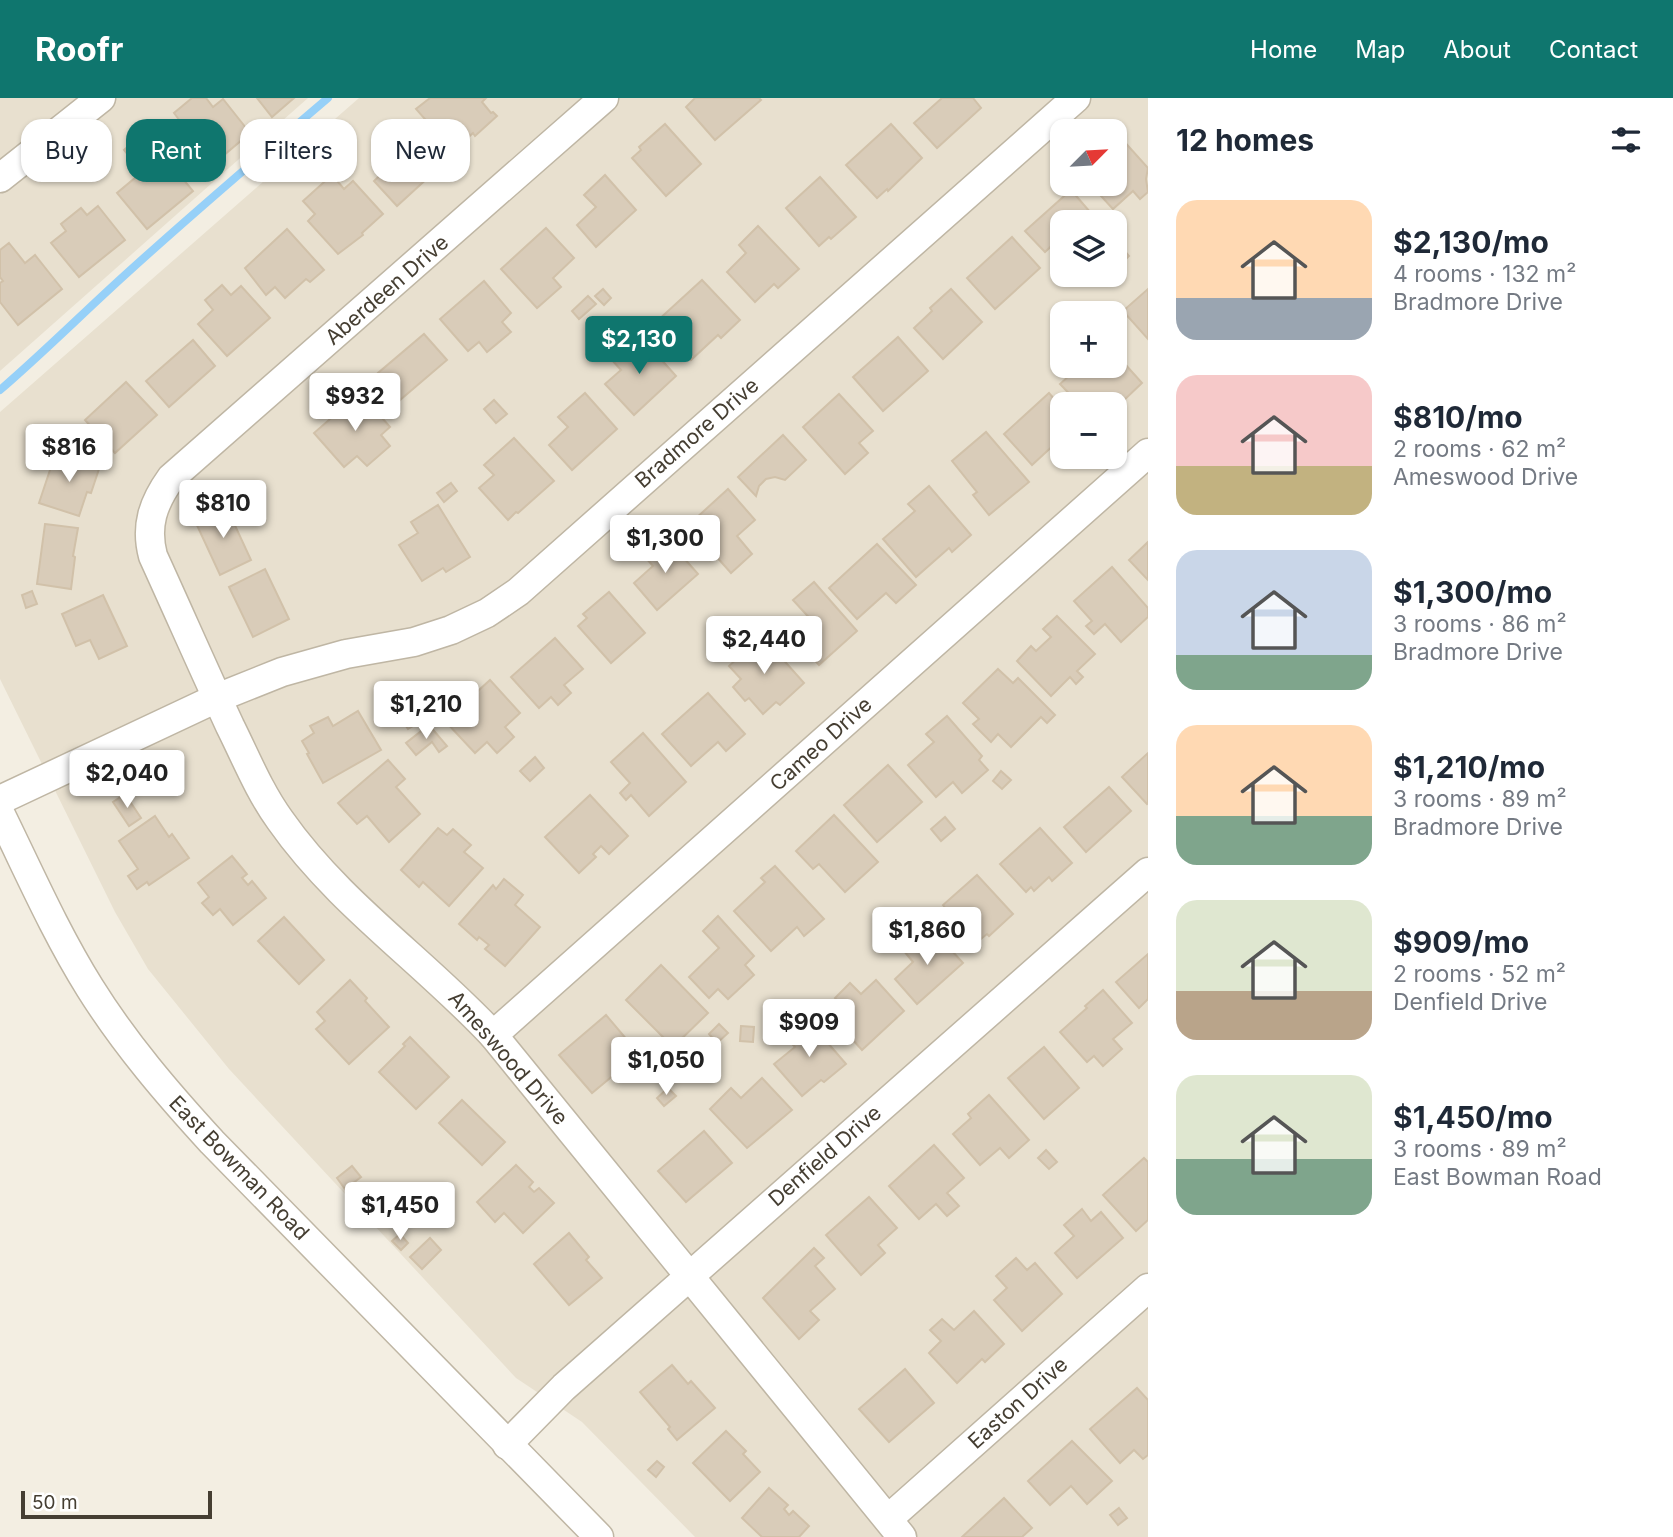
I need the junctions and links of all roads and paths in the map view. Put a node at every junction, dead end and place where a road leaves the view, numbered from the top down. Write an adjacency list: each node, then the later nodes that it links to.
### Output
1 (101, 98): 4 (street)
2 (604, 98): 6 (street, Aberdeen Drive)
3 (1076, 98): 7 (street, Bradmore Drive)
4 (0, 178)
5 (1148, 453): 11 (street, Cameo Drive)
6 (150, 518): 7 (street, Ameswood Drive)
7 (217, 698): 8 (street, Bradmore Drive); 11 (street, Ameswood Drive)
8 (0, 800)
9 (0, 813): 14 (street, East Bowman Road)
10 (1148, 872): 12 (street, Denfield Drive)
11 (494, 1035): 12 (street, Ameswood Drive)
12 (691, 1275): 14 (street, Denfield Drive); 15 (street, Ameswood Drive)
13 (1148, 1288): 15 (street, Easton Drive)
14 (508, 1445): 16 (street, East Bowman Road)
15 (895, 1528)
16 (599, 1537)

